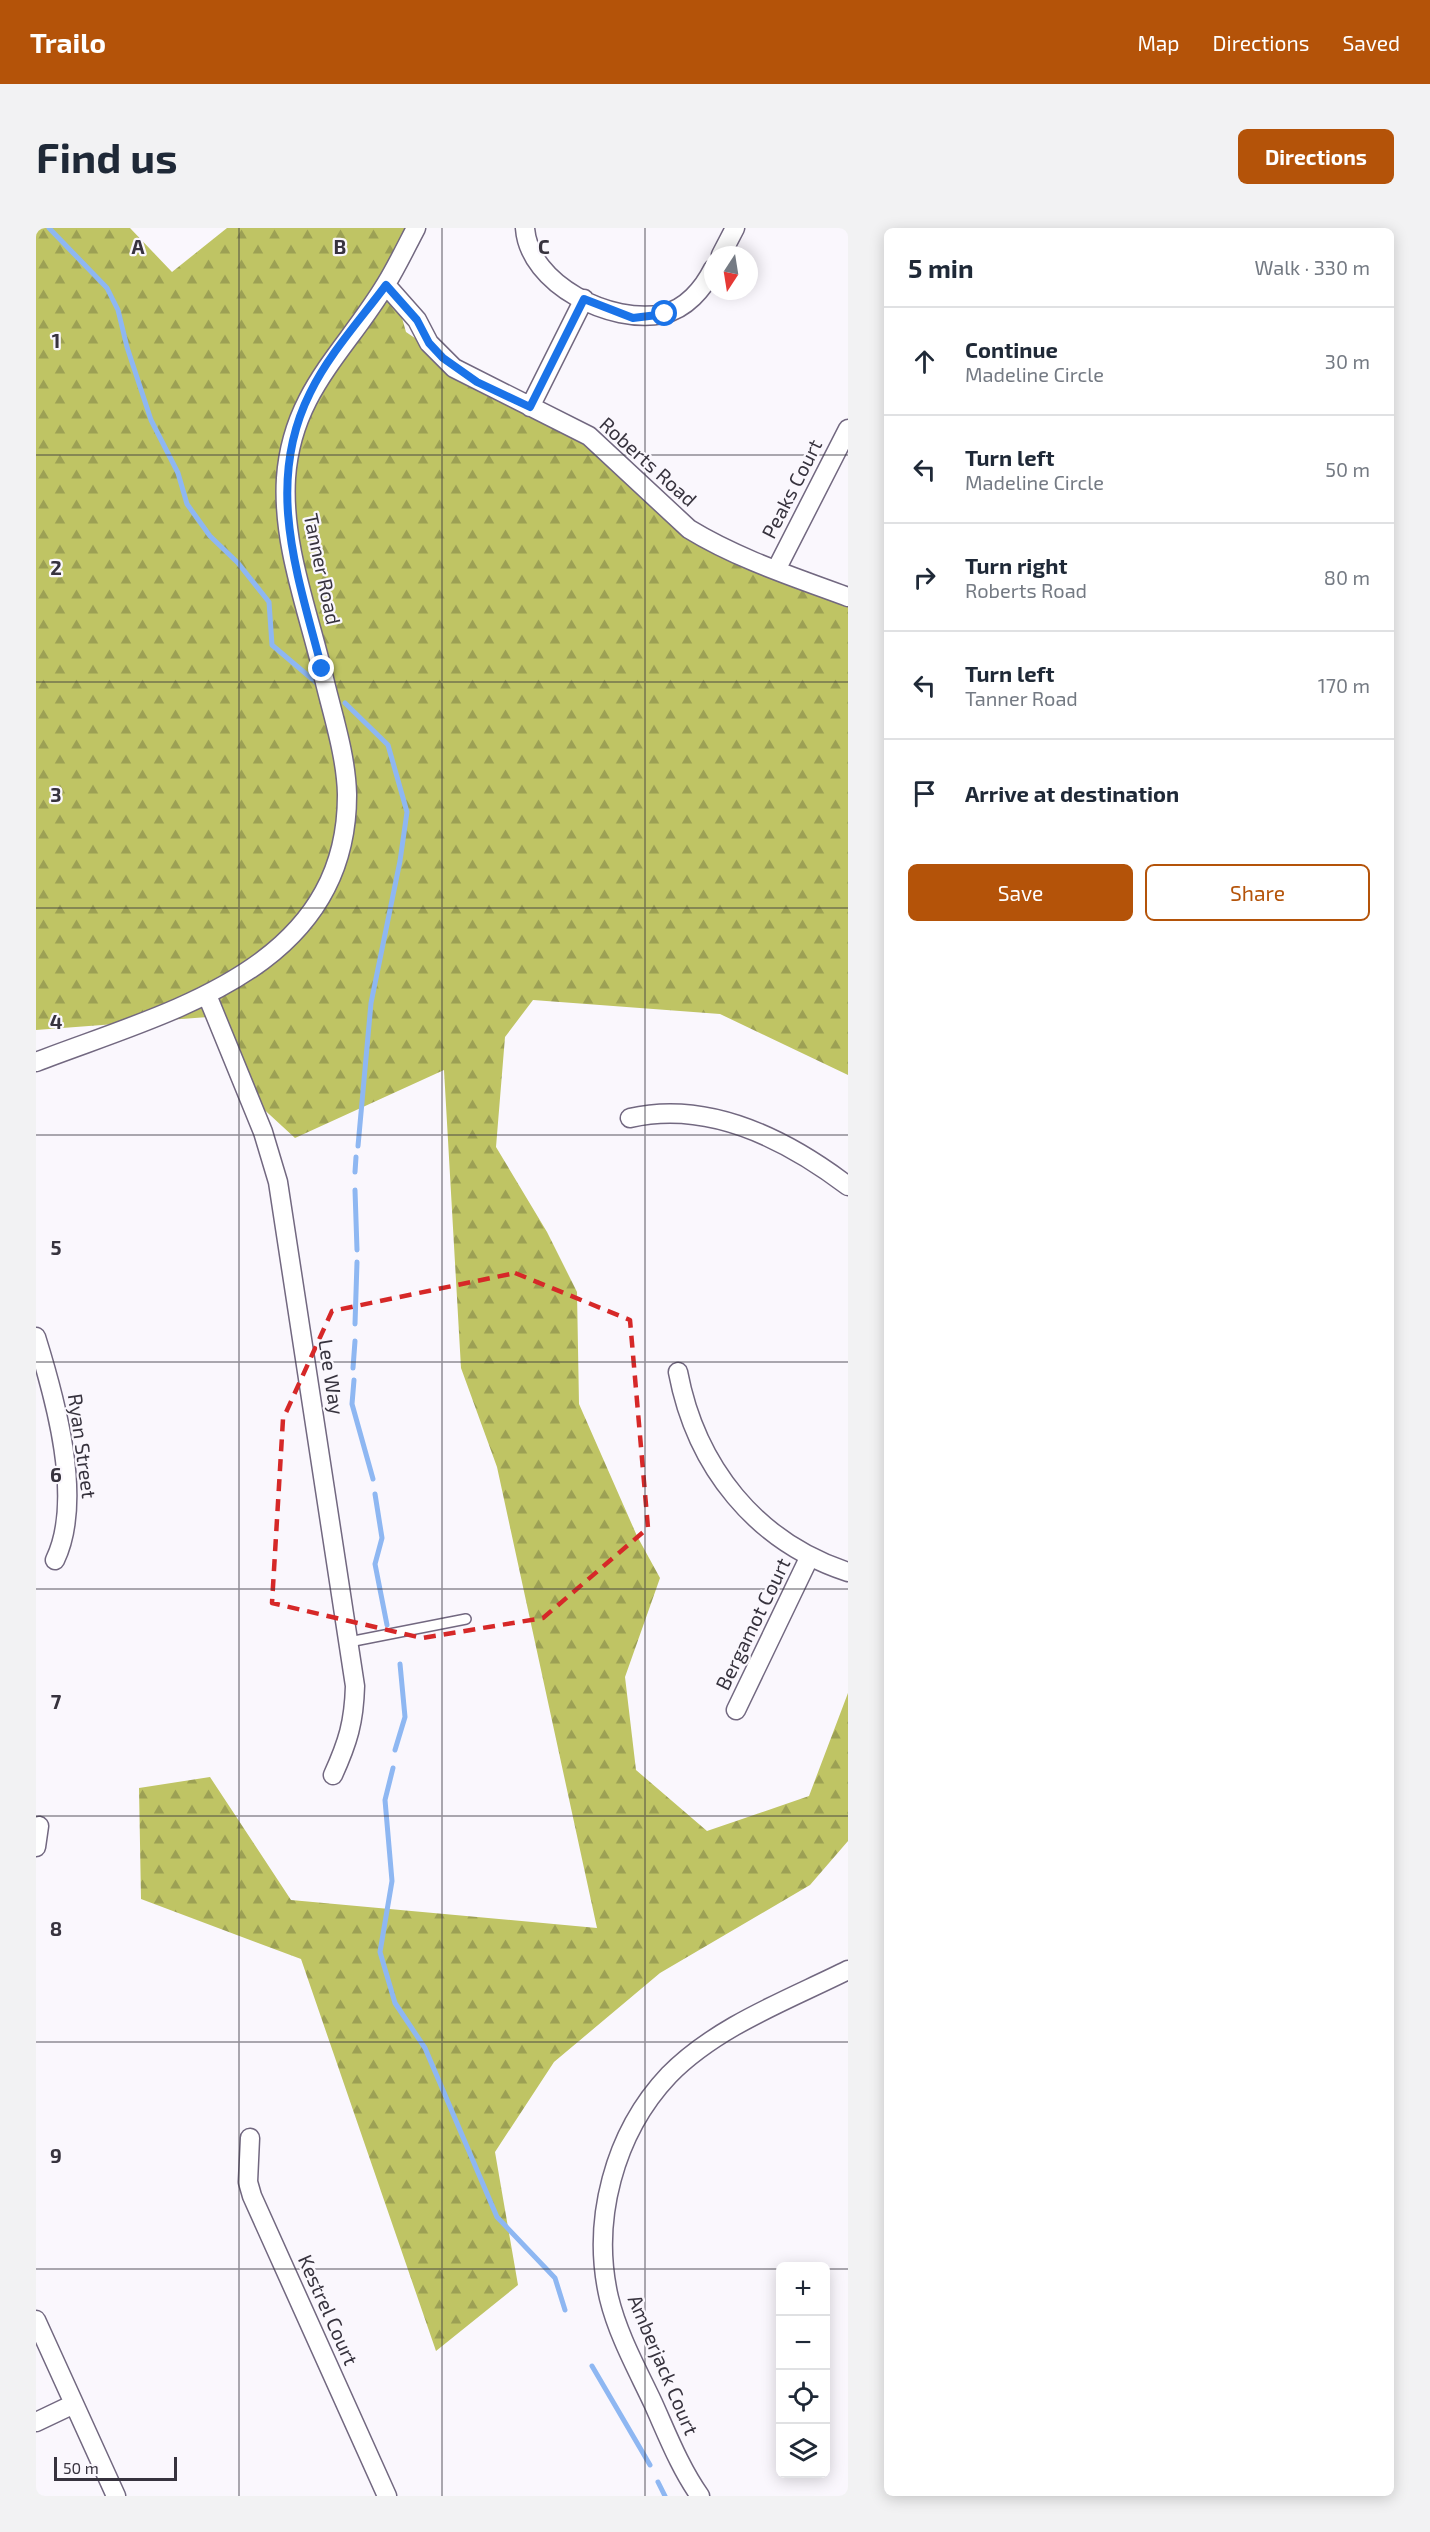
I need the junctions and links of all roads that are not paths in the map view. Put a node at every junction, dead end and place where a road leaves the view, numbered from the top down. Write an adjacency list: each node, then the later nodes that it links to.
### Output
1 (416, 228): 6 (street, Tanner Road)
2 (525, 228): 7 (street)
3 (735, 228): 4 (street)
4 (726, 246)
5 (704, 282): 7 (street)
6 (386, 285): 8 (street, Roberts Road); 13 (street, Tanner Road)
7 (584, 299): 8 (street)
8 (530, 407): 11 (street, Roberts Road)
9 (848, 429): 10 (street, Peaks Court)
10 (842, 453): 11 (street, Peaks Court)
11 (776, 570): 12 (street, Roberts Road)
12 (848, 597)
13 (207, 995): 14 (street, Tanner Road); 23 (street, Lee Way)
14 (36, 1062)
15 (630, 1118): 16 (street)
16 (848, 1186)
17 (37, 1344): 20 (street, Ryan Street)
18 (678, 1372): 19 (street)
19 (809, 1558): 21 (street); 24 (street, Bergamot Court)
20 (55, 1560)
21 (848, 1572)
22 (466, 1619): 23 (lane)
23 (349, 1642): 25 (street, Lee Way)
24 (736, 1710)
25 (333, 1774)
26 (39, 1826): 27 (street)
27 (36, 1847)
28 (848, 1970): 35 (street, Amberjack Court)
29 (250, 2138): 34 (street, Kestrel Court)
30 (36, 2320): 31 (street)
31 (74, 2404): 32 (street); 33 (street)
32 (36, 2422)
33 (116, 2496)
34 (387, 2496)
35 (700, 2496)

